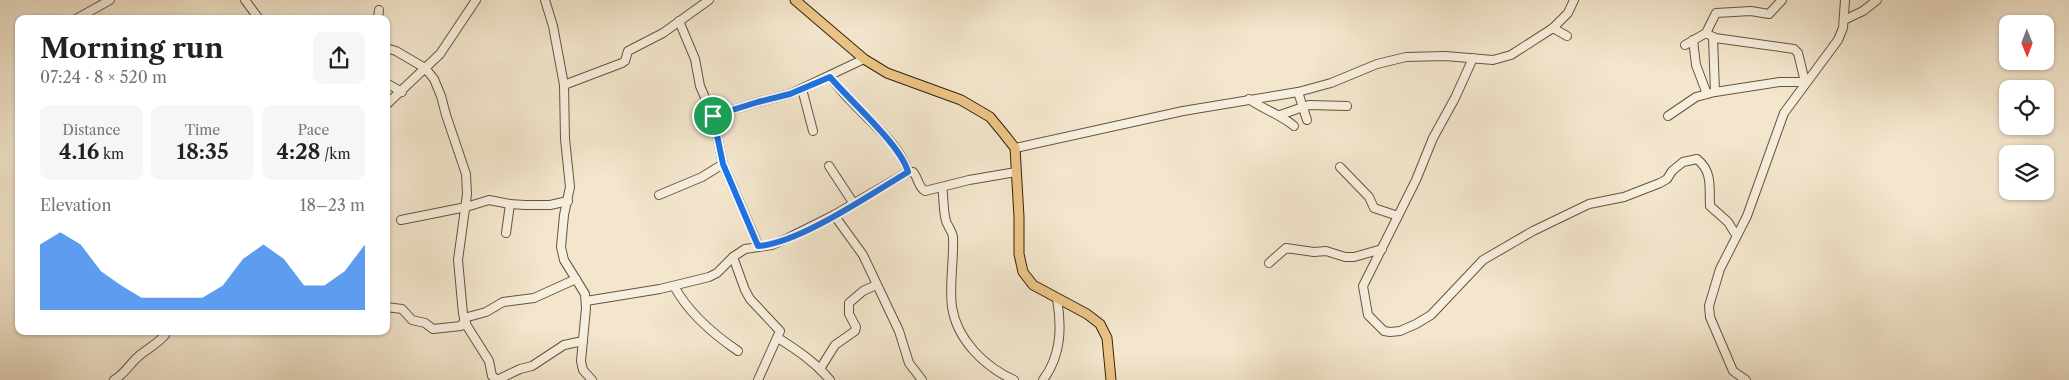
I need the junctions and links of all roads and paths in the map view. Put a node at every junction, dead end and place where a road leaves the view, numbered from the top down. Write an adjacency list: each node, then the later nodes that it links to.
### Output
1 (110, 0): 12 (street)
2 (245, 0): 13 (street)
3 (476, 0): 25 (street)
4 (545, 0): 29 (street)
5 (709, 0): 16 (street)
6 (795, 0): 23 (main road)
7 (1574, 0): 17 (street)
8 (1782, 0): 18 (street)
9 (1845, 0): 15 (street)
10 (1877, 0): 15 (street)
11 (379, 10): 14 (street)
12 (83, 15)
13 (256, 15)
14 (378, 15)
15 (1844, 20): 27 (street)
16 (680, 21): 29 (street); 39 (street)
17 (1552, 28): 19 (street); 24 (street)
18 (1709, 35): 20 (street); 27 (street); 33 (street)
19 (1566, 36)
20 (1692, 40): 21 (street); 33 (street)
21 (1685, 45)
22 (390, 49): 25 (street)
23 (864, 58): 26 (street); 44 (main road)
24 (1474, 58): 32 (street); 57 (street)
25 (425, 68): 31 (street); 55 (street)
26 (830, 77): 30 (street); 48 (street)
27 (1805, 82): 33 (street); 60 (street)
28 (390, 85): 31 (street)
29 (564, 85): 52 (street)
30 (802, 89): 39 (street); 43 (street)
31 (402, 92): 35 (street)
32 (1298, 92): 34 (street); 36 (street)
33 (1711, 93): 40 (street)
34 (1249, 99): 38 (street); 44 (street)
35 (390, 102)
36 (1303, 106): 37 (street); 38 (street); 41 (street)
37 (1347, 106)
38 (1280, 115): 42 (street)
39 (713, 116): 45 (street)
40 (1668, 116)
41 (1307, 120)
42 (1294, 126)
43 (813, 131)
44 (1015, 148): 49 (main road)
45 (723, 164): 51 (street); 61 (street)
46 (829, 166): 54 (street)
47 (1340, 167): 57 (street)
48 (908, 172): 50 (street); 54 (street)
49 (1016, 172): 50 (street); 68 (main road)
50 (942, 187): 84 (street)
51 (659, 195)
52 (568, 201): 53 (street); 65 (street)
53 (510, 204): 55 (street); 59 (street)
54 (854, 204): 56 (street)
55 (466, 207): 58 (street); 71 (street)
56 (834, 215): 61 (street); 66 (street)
57 (1398, 216): 62 (street)
58 (401, 220)
59 (506, 233)
60 (1736, 235): 62 (street); 88 (street)
61 (758, 246): 63 (street)
62 (1382, 249): 64 (street)
63 (733, 257): 67 (street); 73 (street)
64 (1269, 263)
65 (576, 279): 69 (street); 71 (street)
66 (876, 285): 76 (street); 83 (street)
67 (674, 286): 69 (street); 75 (street)
68 (1057, 299): 77 (street); 87 (main road)
69 (586, 301): 74 (street)
70 (390, 308): 71 (street)
71 (464, 319): 79 (street)
72 (165, 335): 78 (street)
73 (778, 338): 76 (street); 81 (street)
74 (583, 341): 79 (street); 80 (street)
75 (738, 351)
76 (820, 369): 82 (street)
77 (1050, 372): 85 (street); 86 (street)
78 (114, 380)
79 (497, 380)
80 (592, 380)
81 (758, 380)
82 (830, 380)
83 (922, 380)
84 (1014, 380)
85 (1043, 380)
86 (1051, 380)
87 (1111, 380)
88 (1746, 380)

